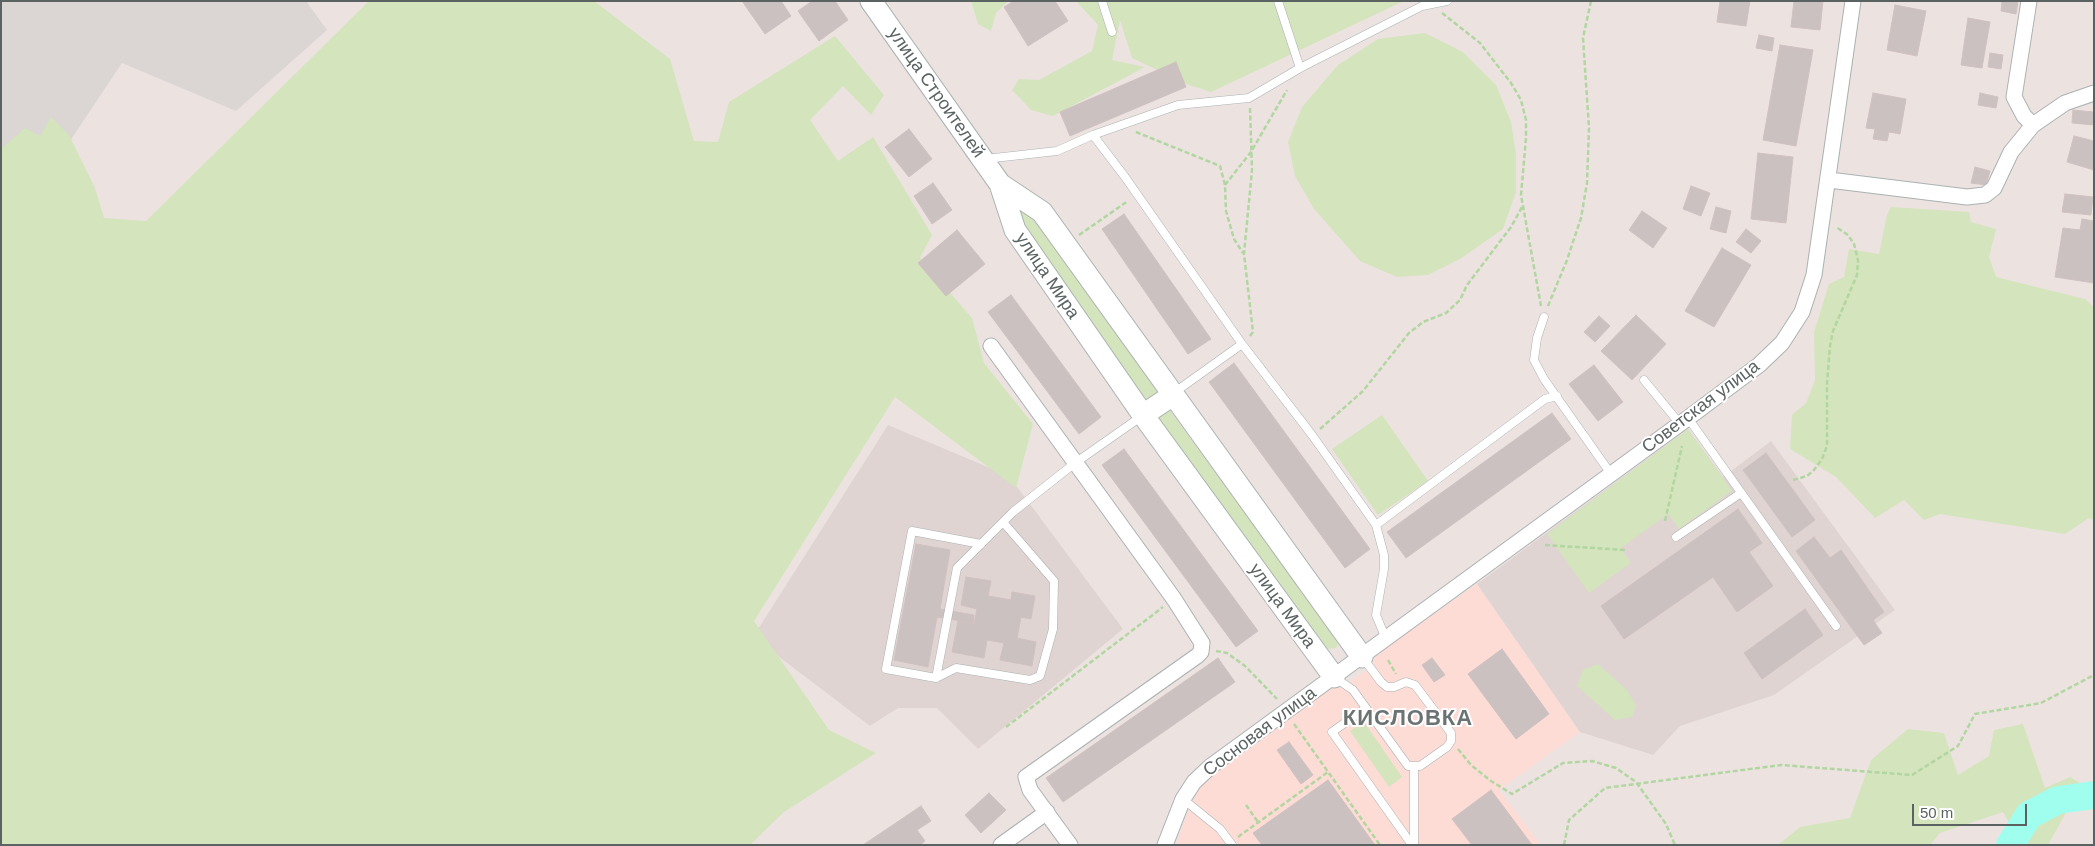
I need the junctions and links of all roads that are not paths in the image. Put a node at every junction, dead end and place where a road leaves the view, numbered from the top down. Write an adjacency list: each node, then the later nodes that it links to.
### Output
1 (872, 1): 13 (street, улица Строителей)
2 (1102, 1): 8 (lane)
3 (1278, 1): 9 (lane)
4 (1447, 1): 7 (lane)
5 (1854, 1): 14 (street, Советская улица)
6 (2028, 1): 11 (street)
7 (1424, 4): 9 (lane)
8 (1112, 32)
9 (1300, 68): 12 (lane)
10 (2094, 93): 11 (street)
11 (2033, 125): 14 (street)
12 (1093, 136): 13 (lane); 17 (lane)
13 (983, 160): 15 (street, улица Строителей)
14 (1829, 180): 23 (street, Советская улица)
15 (1000, 184): 20 (street, улица Мира); 22 (street, улица Мира)
16 (1544, 317): 21 (lane)
17 (1242, 344): 20 (lane); 28 (lane)
18 (991, 346): 24 (street)
19 (1644, 380): 23 (lane)
20 (1173, 395): 22 (street); 33 (street, улица Мира)
21 (1557, 396): 25 (lane); 28 (lane)
22 (1143, 415): 24 (lane); 34 (street, улица Мира)
23 (1684, 421): 25 (street, Советская улица); 26 (lane)
24 (1075, 463): 27 (lane); 39 (street)
25 (1611, 474): 32 (street, Советская улица)
26 (1741, 493): 29 (lane); 31 (lane)
27 (1004, 522): 30 (lane); 35 (lane)
28 (1376, 525): 32 (lane)
29 (1676, 537)
30 (981, 544): 35 (lane); 35 (lane)
31 (1836, 626)
32 (1386, 640): 33 (street, Советская улица)
33 (1362, 657): 34 (street, Советская улица); 37 (lane)
34 (1334, 677): 36 (lane); 38 (street, Сосновая улица)
35 (936, 678)
36 (1366, 708): 37 (lane); 44 (lane)
37 (1414, 768): 44 (lane)
38 (1183, 799): 40 (lane); 43 (street, Сосновая улица)
39 (1047, 812): 41 (street); 42 (street)
40 (1231, 844)
41 (1001, 845)
42 (1070, 845)
43 (1165, 845)
44 (1413, 845)

